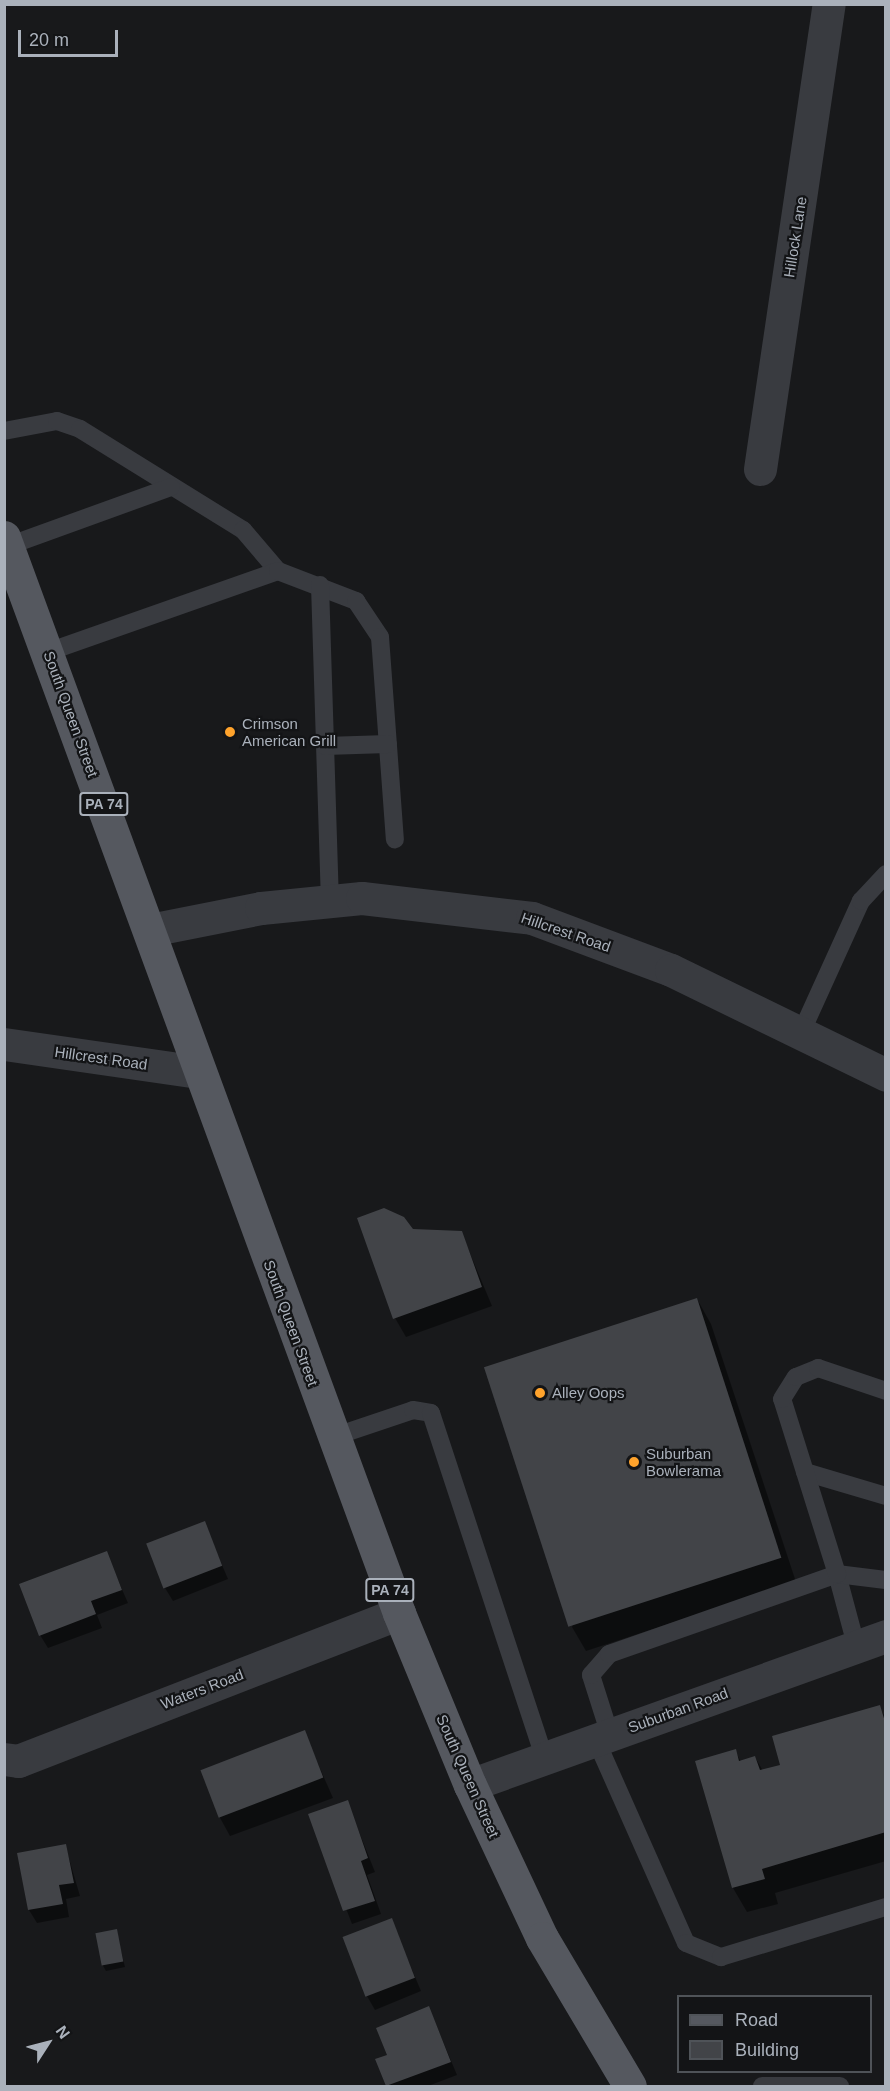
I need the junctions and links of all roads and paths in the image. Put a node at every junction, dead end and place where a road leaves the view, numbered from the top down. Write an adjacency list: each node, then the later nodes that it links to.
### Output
1 (830, 4): 3 (street, Hillock Lane)
2 (4, 431): 4 (lane)
3 (760, 469)
4 (171, 487): 5 (lane); 6 (lane)
5 (6, 542): 8 (main road, South Queen Street / PA 74)
6 (278, 571): 7 (lane); 8 (lane)
7 (320, 585): 9 (lane); 10 (lane)
8 (48, 652): 14 (main road, South Queen Street / PA 74)
9 (388, 744): 10 (lane); 11 (lane)
10 (325, 746): 13 (lane)
11 (395, 839)
12 (885, 874): 15 (lane)
13 (330, 901): 14 (street, Hillcrest Road); 15 (street, Hillcrest Road)
14 (150, 930): 17 (main road, South Queen Street / PA 74)
15 (801, 1033): 18 (street, Hillcrest Road)
16 (4, 1044): 17 (street, Hillcrest Road)
17 (198, 1072): 20 (main road, South Queen Street / PA 74)
18 (885, 1075)
19 (885, 1391): 21 (lane)
20 (333, 1437): 25 (main road, South Queen Street / PA 74); 29 (lane)
21 (805, 1472): 22 (lane); 23 (lane)
22 (885, 1497)
23 (837, 1574): 24 (lane); 26 (lane); 27 (lane)
24 (885, 1580)
25 (399, 1612): 28 (street, Waters Road); 30 (main road, South Queen Street / PA 74)
26 (871, 1641): 27 (street, Suburban Road)
27 (603, 1737): 29 (street, Suburban Road); 31 (lane)
28 (4, 1759)
29 (545, 1759): 30 (street, Suburban Road)
30 (470, 1785): 32 (main road, South Queen Street / PA 74)
31 (885, 1907)
32 (630, 2086)
33 (762, 2086): 34 (lane)
34 (840, 2086)

